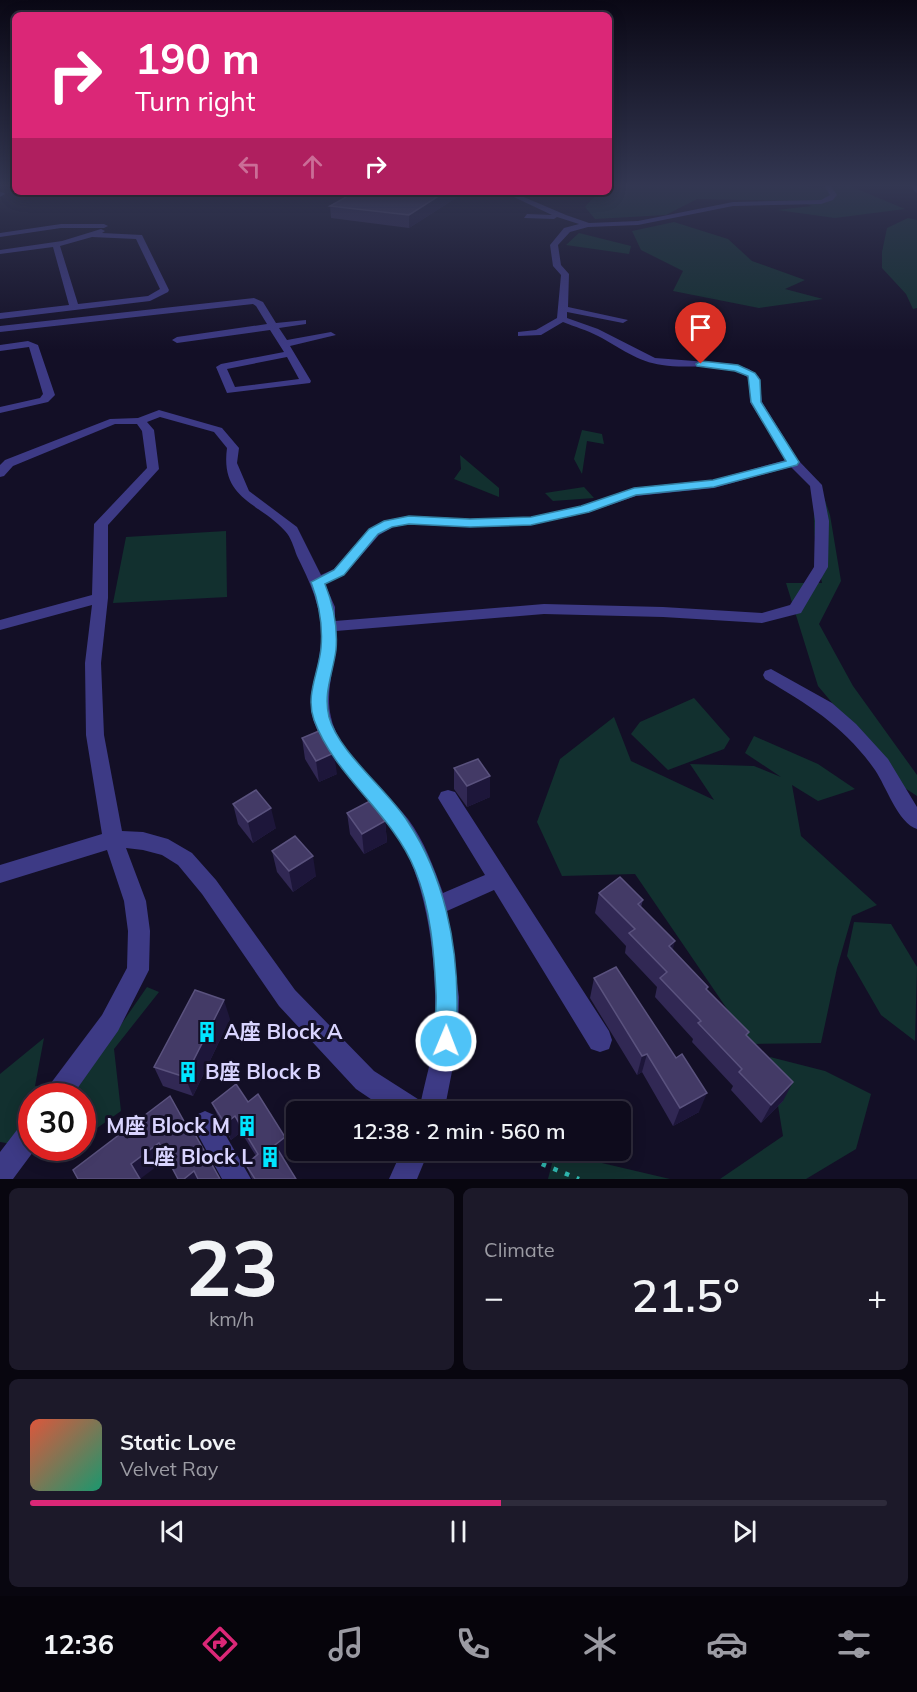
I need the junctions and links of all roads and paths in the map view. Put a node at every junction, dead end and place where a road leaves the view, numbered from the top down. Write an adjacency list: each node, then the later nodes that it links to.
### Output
1 (72, 240): 4 (street)
2 (140, 240): 6 (street)
3 (558, 240): 7 (street)
4 (56, 244): 5 (street); 6 (street)
5 (0, 252)
6 (75, 307): 8 (street)
7 (563, 314): 9 (street); 13 (street); 21 (street)
8 (0, 316)
9 (623, 320)
10 (303, 322): 11 (street)
11 (274, 326): 12 (street); 15 (street); 16 (street)
12 (0, 329)
13 (521, 334)
14 (331, 335): 16 (street)
15 (177, 340)
16 (284, 344): 18 (street)
17 (0, 348): 19 (street)
18 (290, 354): 18 (street)
19 (0, 410)
20 (140, 421): 22 (street); 23 (street); 24 (street)
21 (793, 462): 23 (street); 26 (street)
22 (0, 473)
23 (317, 582): 26 (street)
24 (100, 598): 25 (street); 30 (street)
25 (0, 625)
26 (327, 627): 33 (street)
27 (771, 675): 29 (street)
28 (448, 798): 32 (street)
29 (917, 821)
30 (113, 839): 31 (street); 35 (street); 36 (street)
31 (0, 874)
32 (499, 878): 33 (street); 34 (street)
33 (436, 906): 37 (street)
34 (600, 1041)
35 (66, 1083)
36 (396, 1101)
37 (433, 1101)
38 (205, 1124): 43 (street)
39 (18, 1150): 42 (street)
40 (411, 1161): 44 (street)
41 (534, 1161): 45 (path)
42 (0, 1174)
43 (237, 1179)
44 (403, 1179)
45 (579, 1179)

